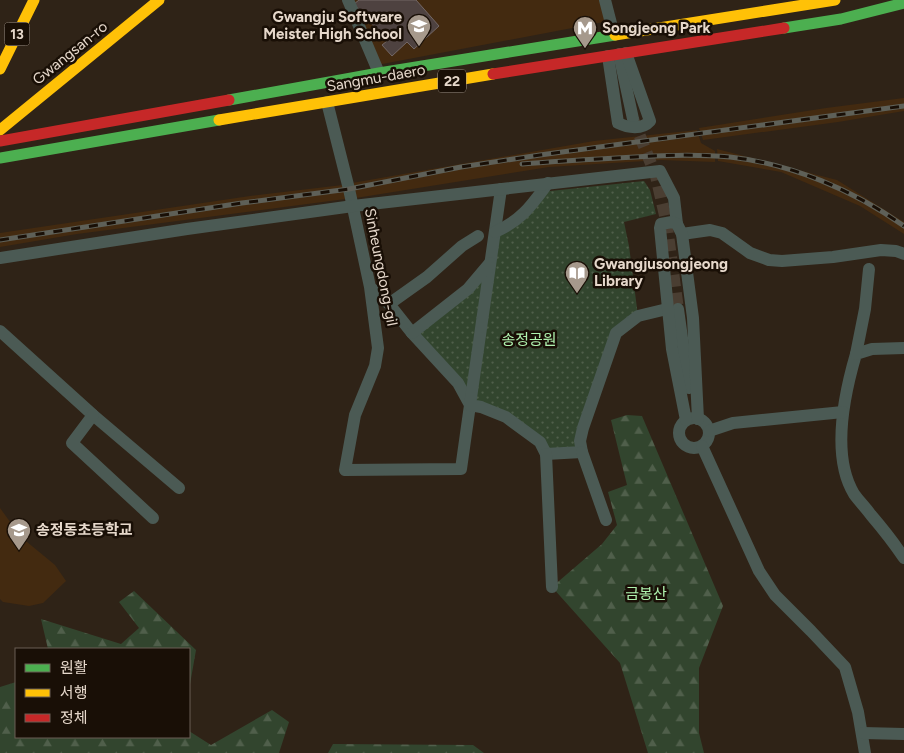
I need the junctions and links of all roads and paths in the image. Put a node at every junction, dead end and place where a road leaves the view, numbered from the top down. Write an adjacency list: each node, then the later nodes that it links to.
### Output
1 (34, 0): 9 (main road, 13)
2 (159, 0): 13 (main road, Gwangsan-ro)
3 (348, 0): 10 (street)
4 (605, 0): 7 (street)
5 (835, 0): 7 (main road, Sangmu-daero / 22)
6 (904, 3): 8 (main road, Sangmu-daero / 22)
7 (614, 35): 10 (main road, Sangmu-daero / 22)
8 (618, 54): 8 (street); 11 (main road, Sangmu-daero / 22); 12 (street)
9 (0, 69)
10 (379, 73): 14 (main road, Sangmu-daero / 22)
11 (327, 102): 15 (main road, Sangmu-daero / 22); 18 (street, Sinheungdong-gil)
12 (633, 119)
13 (0, 130)
14 (0, 141)
15 (0, 158)
16 (548, 183): 17 (street); 19 (street); 20 (street)
17 (501, 190): 18 (street); 20 (street)
18 (353, 206): 23 (street); 26 (street, Sinheungdong-gil)
19 (679, 229): 22 (street); 28 (street); 36 (street)
20 (494, 232): 24 (street)
21 (478, 236): 27 (street)
22 (904, 254)
23 (0, 258)
24 (490, 263): 30 (street); 33 (street)
25 (869, 269): 32 (street)
26 (370, 287): 27 (street); 33 (street, Sinheungdong-gil)
27 (389, 304): 30 (street)
28 (672, 309): 36 (street); 39 (street)
29 (0, 331): 35 (street)
30 (412, 333): 33 (street)
31 (904, 348): 32 (street)
32 (856, 354): 34 (street)
33 (470, 405): 40 (street)
34 (843, 412): 37 (street); 44 (street)
35 (93, 415): 41 (street); 42 (street)
36 (692, 419): 37 (street); 38 (street)
37 (709, 431): 38 (street)
38 (702, 446): 46 (street)
39 (582, 452): 40 (street); 43 (street)
40 (546, 454): 45 (street)
41 (179, 488)
42 (153, 518)
43 (606, 520)
44 (904, 558)
45 (552, 587)
46 (862, 733): 47 (street); 48 (street)
47 (904, 734)
48 (865, 753)

